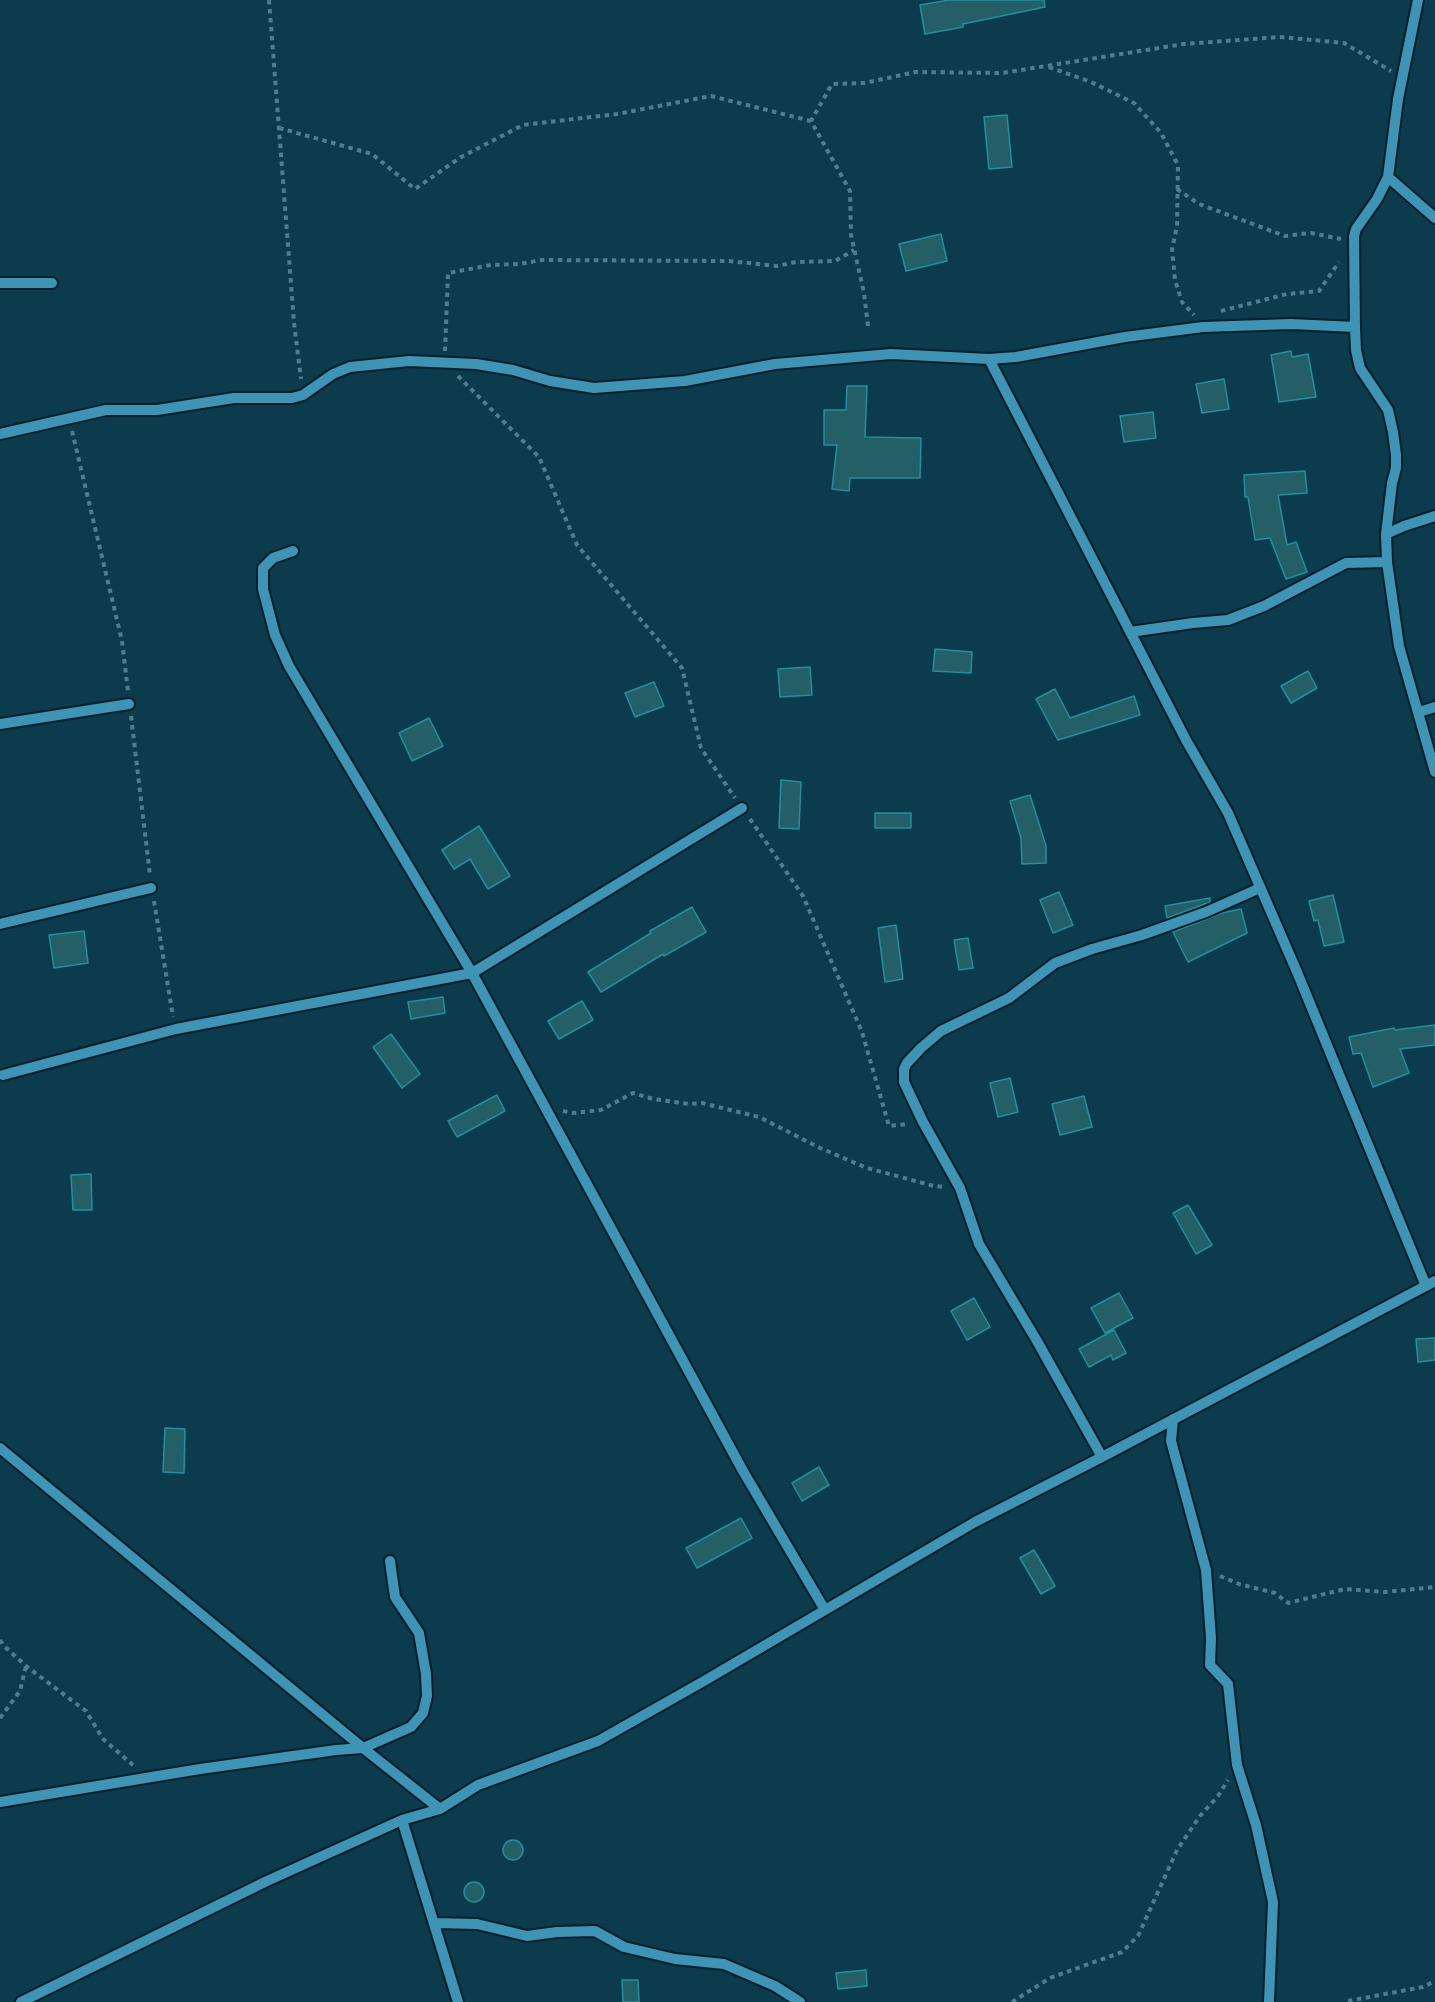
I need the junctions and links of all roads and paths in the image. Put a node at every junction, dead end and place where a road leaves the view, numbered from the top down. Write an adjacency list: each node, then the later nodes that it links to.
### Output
1 (269, 0): 6 (path)
2 (1418, 0): 4 (street)
3 (1049, 67): 4 (path); 5 (path); 8 (path)
4 (1402, 78): 7 (street)
5 (811, 121): 6 (path); 11 (path)
6 (279, 128): 20 (path)
7 (1388, 177): 9 (street); 10 (street)
8 (1176, 188): 10 (path); 15 (path)
9 (1435, 218)
10 (1354, 241): 14 (path); 17 (street)
11 (854, 250): 16 (path); 19 (path)
12 (0, 283): 13 (street)
13 (52, 283)
14 (1217, 312)
15 (1197, 318)
16 (868, 326)
17 (1355, 327): 18 (street); 24 (street)
18 (989, 359): 19 (street); 27 (street)
19 (444, 362): 20 (street); 33 (path)
20 (303, 395): 21 (street)
21 (69, 419): 22 (street); 28 (path)
22 (0, 434)
23 (1435, 516): 24 (street)
24 (1386, 534): 26 (street)
25 (293, 551): 37 (street)
26 (1387, 562): 27 (street); 30 (street)
27 (1130, 632): 35 (street)
28 (129, 704): 31 (street); 34 (path)
29 (1435, 707): 30 (street)
30 (1419, 712): 32 (street)
31 (0, 724)
32 (1435, 772)
33 (742, 808): 37 (street); 41 (path)
34 (151, 888): 36 (street); 38 (path)
35 (1260, 888): 41 (street); 43 (street)
36 (0, 924)
37 (472, 973): 38 (street); 40 (street)
38 (176, 1029): 39 (street)
39 (3, 1075)
40 (546, 1109): 42 (path); 50 (street)
41 (923, 1122): 42 (street)
42 (960, 1188): 46 (street)
43 (1430, 1283): 44 (street)
44 (1173, 1419): 46 (street); 48 (street)
45 (0, 1448): 54 (street)
46 (1102, 1457): 50 (street)
47 (390, 1561): 54 (street)
48 (1206, 1570): 49 (path); 55 (street)
49 (1435, 1587)
50 (825, 1610): 58 (street)
51 (0, 1640): 52 (path)
52 (26, 1666): 53 (path); 56 (path)
53 (0, 1718)
54 (363, 1748): 56 (street); 58 (street)
55 (1237, 1765): 66 (path); 67 (street)
56 (155, 1776): 57 (street)
57 (0, 1802)
58 (440, 1809): 59 (street)
59 (402, 1820): 60 (street); 63 (street)
60 (434, 1923): 64 (street); 65 (street)
61 (1435, 1981): 62 (path)
62 (1348, 2001)
63 (21, 2002)
64 (458, 2002)
65 (800, 2002)
66 (1012, 2002)
67 (1269, 2002)

